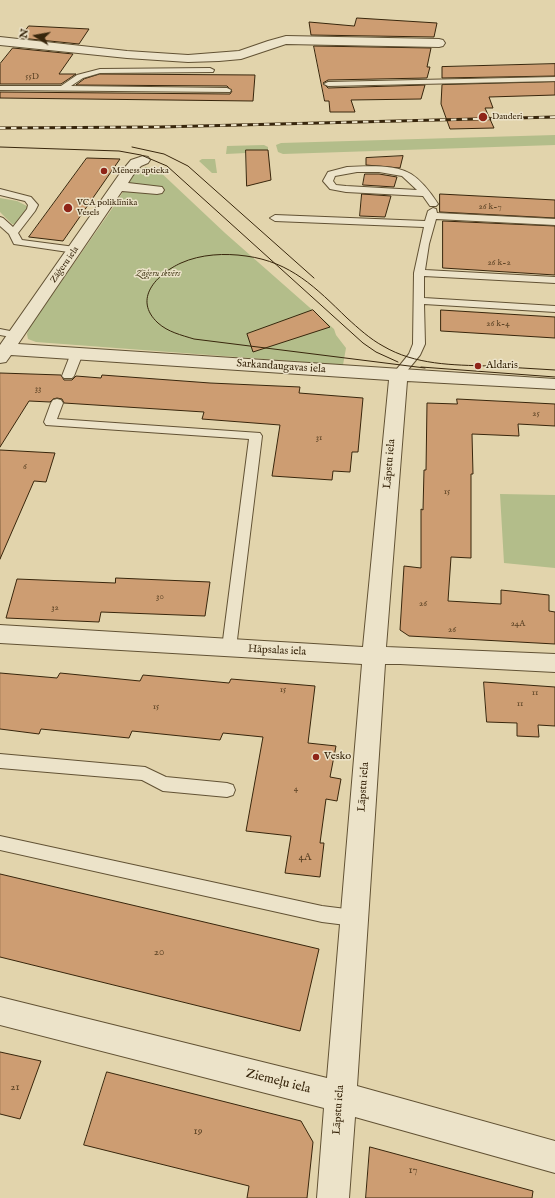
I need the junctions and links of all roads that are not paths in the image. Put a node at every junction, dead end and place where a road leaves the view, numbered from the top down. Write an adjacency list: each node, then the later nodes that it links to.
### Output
1 (0, 41): 2 (street)
2 (439, 43)
3 (210, 70): 7 (lane)
4 (555, 79): 5 (lane)
5 (328, 84)
6 (0, 88): 7 (lane)
7 (63, 89): 8 (lane)
8 (227, 90)
9 (142, 160): 10 (street)
10 (128, 172): 11 (street, Zāģeru iela)
11 (119, 186): 12 (street); 20 (street, Zāģeru iela)
12 (157, 190)
13 (0, 192): 19 (lane)
14 (426, 193): 14 (lane); 15 (lane)
15 (432, 214): 16 (lane); 18 (lane); 21 (lane)
16 (275, 218)
17 (0, 220): 19 (lane)
18 (555, 222)
19 (13, 233): 20 (lane)
20 (75, 250): 26 (street, Zāģeru iela)
21 (419, 273): 22 (lane); 23 (lane)
22 (555, 280)
23 (419, 301): 24 (lane); 28 (lane)
24 (555, 309)
25 (0, 332): 26 (lane)
26 (5, 350): 27 (street, Sarkandaugavas iela)
27 (77, 353): 28 (street, Sarkandaugavas iela); 29 (lane)
28 (398, 375): 30 (street, Sarkandaugavas iela); 34 (street, Lāpstu iela)
29 (68, 376)
30 (555, 384)
31 (58, 403): 33 (lane)
32 (0, 634): 33 (street, Hāpsalas iela)
33 (229, 648): 34 (street, Hāpsalas iela)
34 (374, 656): 35 (street, Hāpsalas iela); 39 (street, Lāpstu iela)
35 (555, 663)
36 (0, 761): 37 (lane)
37 (227, 790)
38 (0, 844): 39 (lane)
39 (354, 918): 41 (street, Lāpstu iela)
40 (0, 1011): 41 (street, Ziemeļu iela)
41 (340, 1097): 42 (street, Ziemeļu iela); 43 (street, Lāpstu iela)
42 (555, 1158)
43 (333, 1198)

